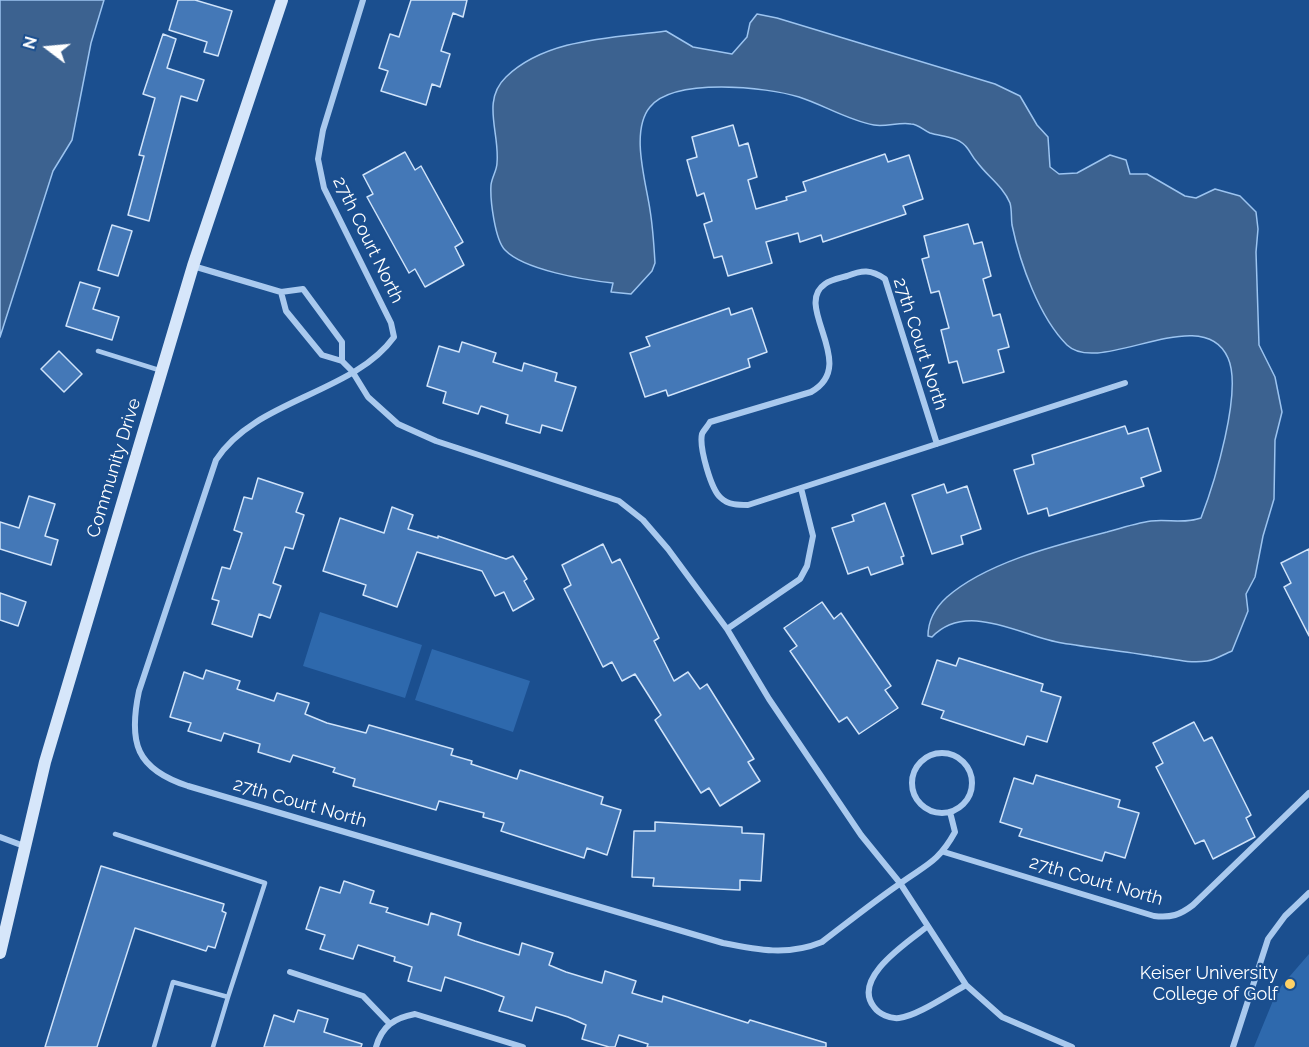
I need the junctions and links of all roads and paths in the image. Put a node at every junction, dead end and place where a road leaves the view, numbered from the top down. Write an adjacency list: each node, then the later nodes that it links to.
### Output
1 (282, 0): 3 (street, Community Drive)
2 (363, 0): 8 (street, 27th Court North)
3 (193, 266): 4 (street); 7 (street, Community Drive)
4 (281, 292): 6 (street); 6 (street)
5 (98, 351): 7 (lane)
6 (342, 361): 8 (street)
7 (162, 371): 17 (street, Community Drive)
8 (352, 371): 12 (street); 19 (street, 27th Court North)
9 (1125, 383): 10 (street, 27th Court North)
10 (937, 444): 11 (street, 27th Court North); 11 (street, 27th Court North)
11 (801, 488): 12 (street)
12 (727, 629): 19 (street)
13 (1309, 793): 18 (street, 27th Court North)
14 (950, 812): 14 (street); 18 (street)
15 (115, 834): 25 (lane)
16 (0, 837): 17 (street)
17 (24, 846): 22 (street, Community Drive)
18 (944, 852): 19 (street, 27th Court North)
19 (900, 883): 21 (street)
20 (1309, 893): 32 (street)
21 (928, 926): 24 (street); 24 (street)
22 (0, 953)
23 (290, 972): 26 (street)
24 (966, 985): 31 (street)
25 (228, 997): 27 (lane); 28 (lane)
26 (389, 1023): 29 (street); 30 (street)
27 (154, 1047)
28 (213, 1047)
29 (376, 1047)
30 (524, 1047)
31 (1072, 1047)
32 (1233, 1047)

